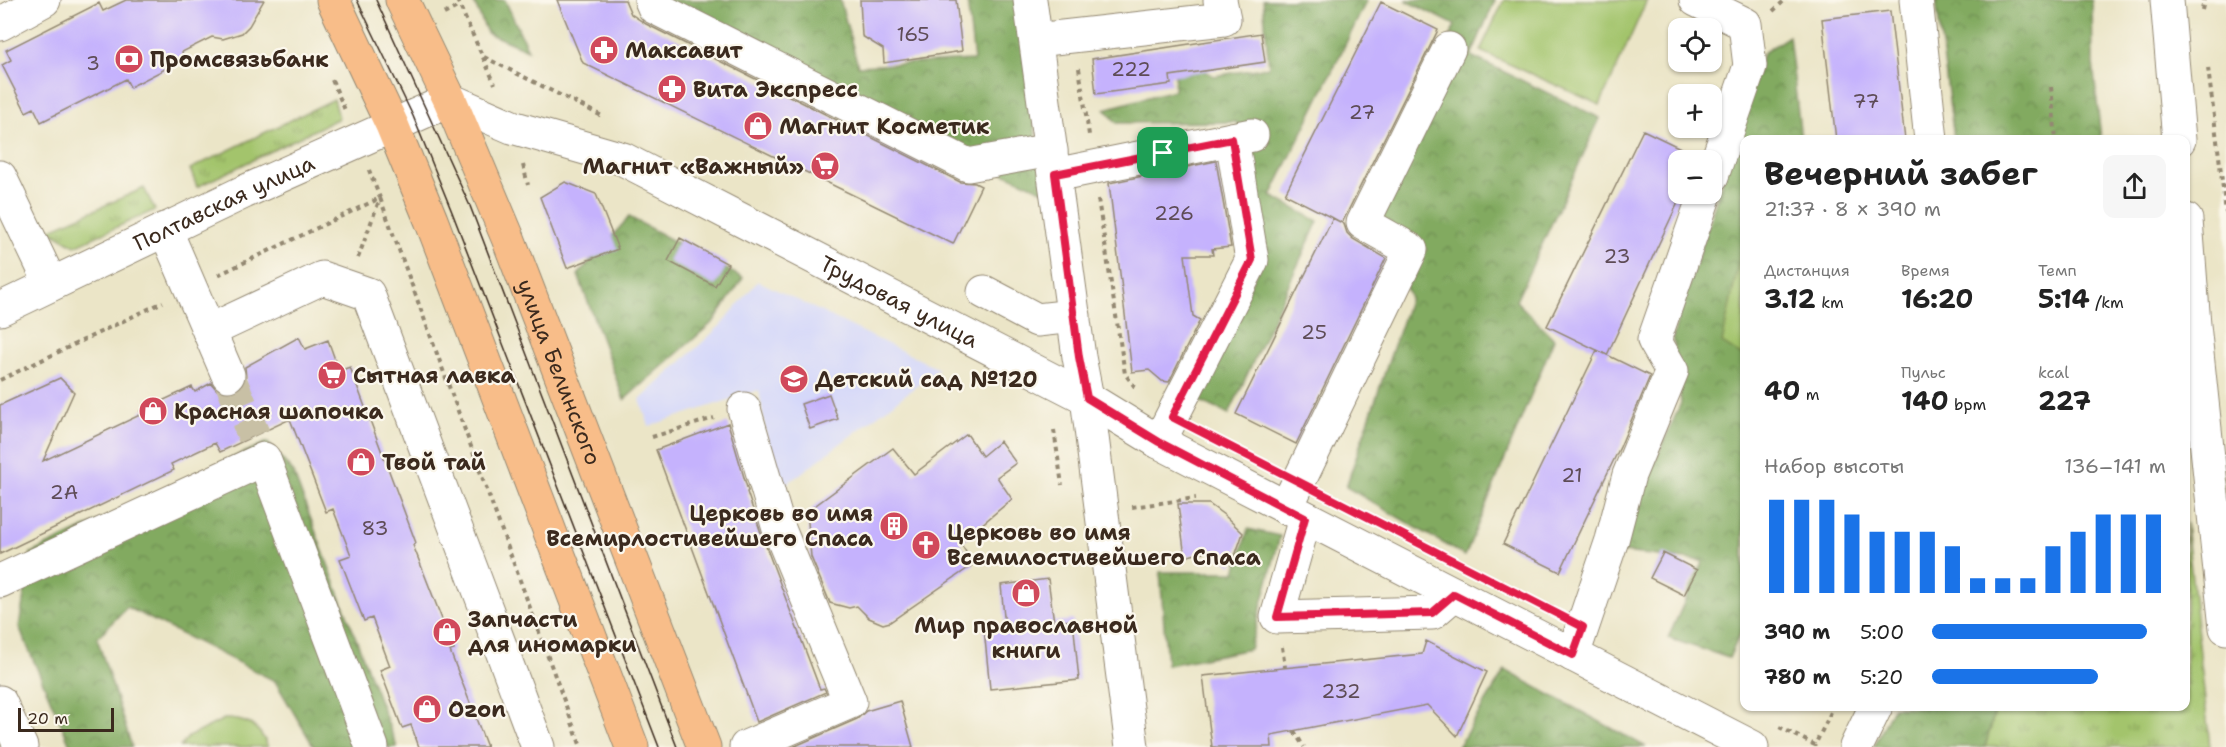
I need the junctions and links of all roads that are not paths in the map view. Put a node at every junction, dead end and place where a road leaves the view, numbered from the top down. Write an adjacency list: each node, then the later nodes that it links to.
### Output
1 (44, 0): 10 (street)
2 (333, 0): 14 (main road)
3 (402, 0): 13 (main road, улица Белинского)
4 (651, 0): 18 (street)
5 (1030, 0): 11 (street)
6 (1220, 0): 11 (street)
7 (1696, 0): 17 (street)
8 (1916, 0): 15 (street)
9 (2167, 0): 16 (street)
10 (0, 24)
11 (1036, 40): 18 (street)
12 (1449, 49): 33 (street)
13 (450, 100): 14 (street, Полтавская улица); 30 (street, Трудовая улица); 45 (main road, улица Белинского)
14 (392, 125): 21 (street, Полтавская улица); 44 (main road)
15 (1930, 135)
16 (2179, 135)
17 (1721, 150)
18 (1053, 162): 26 (street); 32 (street)
19 (3, 190): 23 (street)
20 (1702, 204): 37 (street)
21 (165, 229): 23 (street, Полтавская улица); 27 (street)
22 (2190, 243): 29 (street)
23 (51, 284): 25 (street, Полтавская улица)
24 (984, 292): 26 (street)
25 (0, 309)
26 (1074, 316): 30 (street)
27 (209, 332): 28 (street); 43 (street)
28 (228, 375)
29 (2213, 378): 36 (street)
30 (1087, 398): 32 (street, Трудовая улица); 47 (street)
31 (744, 409): 46 (street)
32 (1166, 430): 33 (street, Трудовая улица)
33 (1296, 513): 35 (street, Трудовая улица); 35 (street)
34 (0, 581): 42 (street)
35 (1454, 594): 37 (street, Трудовая улица)
36 (2226, 628)
37 (1573, 655): 40 (street, Трудовая улица)
38 (0, 702): 41 (street)
39 (1874, 711): 48 (street)
40 (1762, 735)
41 (21, 747)
42 (372, 747)
43 (538, 747)
44 (632, 747)
45 (704, 747)
46 (746, 747)
47 (1132, 747)
48 (1856, 747)

